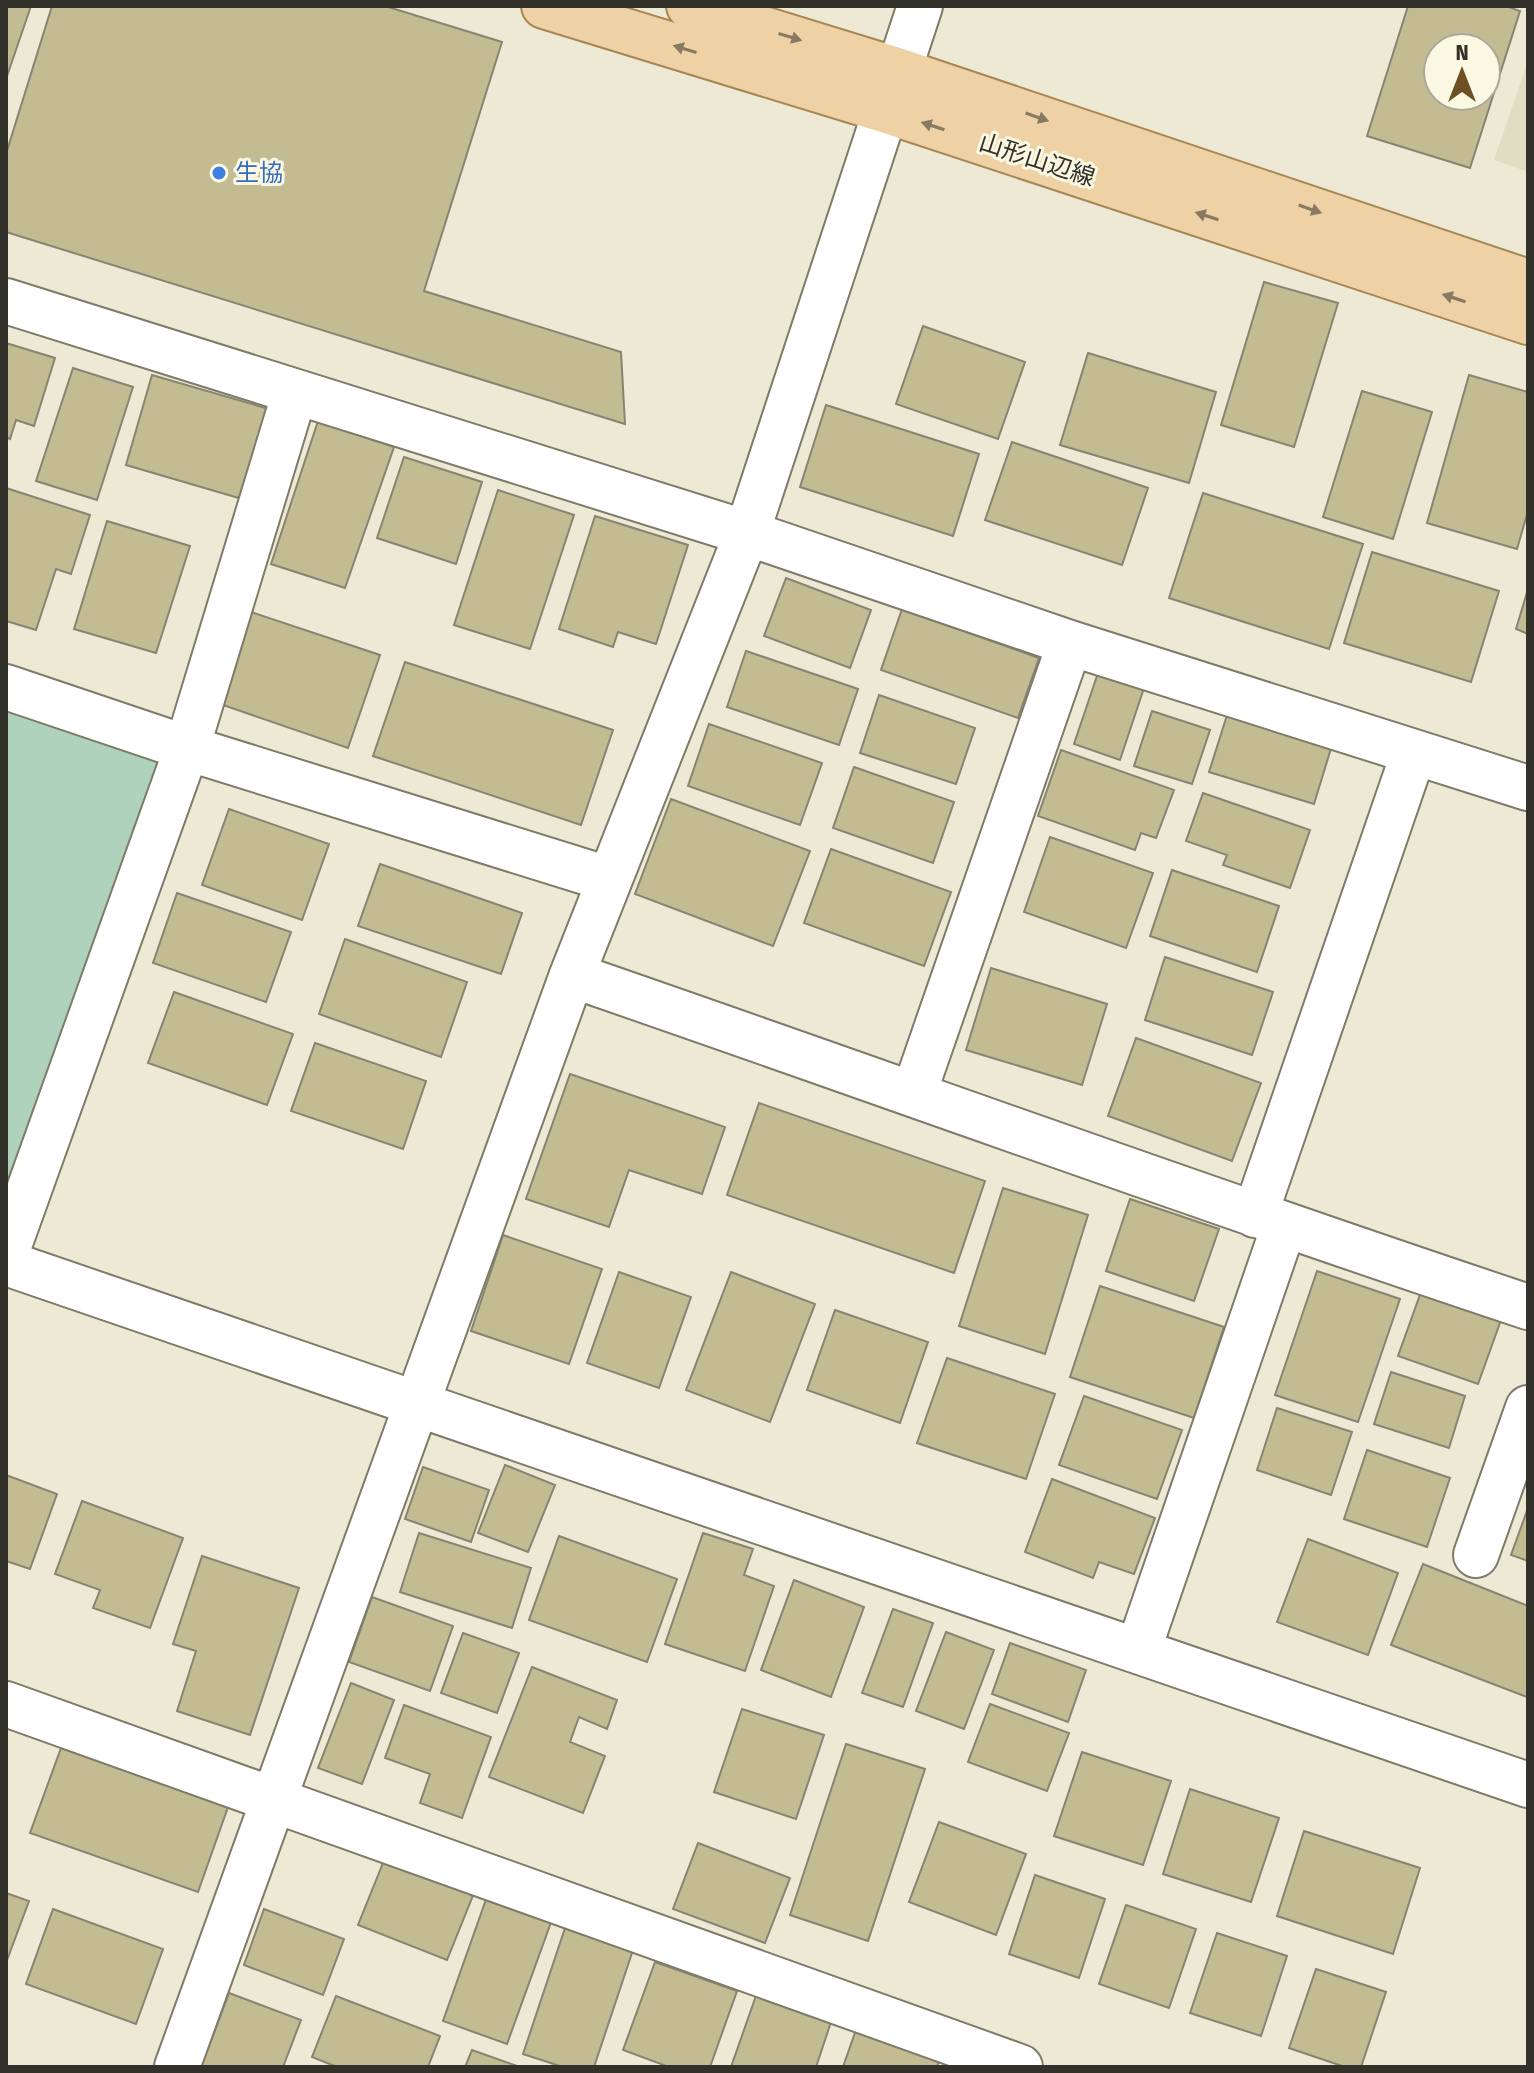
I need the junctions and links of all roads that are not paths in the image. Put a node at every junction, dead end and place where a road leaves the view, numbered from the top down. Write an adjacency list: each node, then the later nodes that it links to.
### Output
1 (544, 6): 4 (main road, 山形山辺線, one-way to 1)
2 (689, 6): 4 (main road, 山形山辺線, one-way to 4)
3 (920, 6): 4 (street)
4 (892, 90): 5 (main road, 山形山辺線, one-way to 5); 7 (main road, 山形山辺線, one-way to 4); 9 (street)
5 (1528, 282)
6 (6, 301): 8 (street)
7 (1528, 322)
8 (295, 392): 9 (street); 12 (street)
9 (747, 533): 10 (street); 15 (street)
10 (1070, 643): 13 (street); 17 (street)
11 (6, 687): 12 (street)
12 (187, 748): 15 (street); 19 (street)
13 (1414, 752): 14 (street); 18 (street)
14 (1528, 788)
15 (608, 879): 16 (street)
16 (572, 975): 17 (street); 22 (street)
17 (914, 1093): 18 (street)
18 (1269, 1220): 21 (street); 25 (street)
19 (6, 1254)
20 (6, 1263): 22 (street)
21 (1528, 1307)
22 (416, 1403): 25 (street); 28 (street)
23 (1528, 1408): 24 (street)
24 (1476, 1555)
25 (1138, 1651): 27 (street)
26 (6, 1704): 28 (street)
27 (1528, 1785)
28 (272, 1800): 29 (street); 30 (street)
29 (177, 2067)
30 (1020, 2067)

